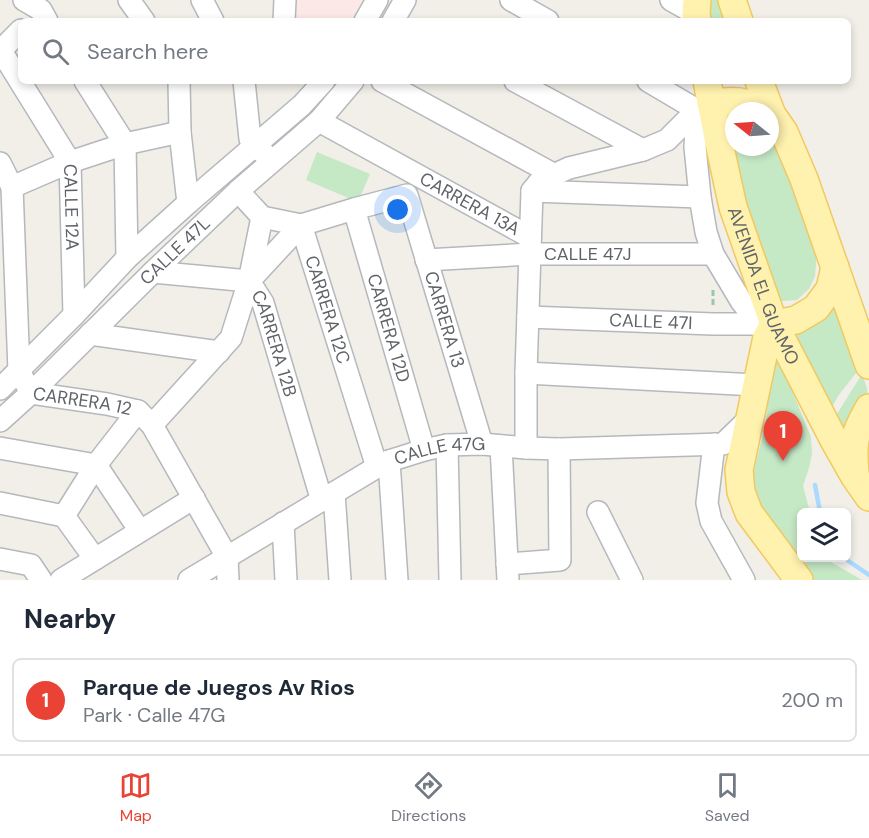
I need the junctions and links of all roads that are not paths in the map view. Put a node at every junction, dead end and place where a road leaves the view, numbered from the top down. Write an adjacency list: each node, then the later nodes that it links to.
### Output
1 (129, 0): 10 (street)
2 (202, 0): 11 (street)
3 (215, 0): 12 (street)
4 (285, 0): 13 (street)
5 (378, 0): 14 (street)
6 (511, 0): 15 (street)
7 (671, 0): 9 (street)
8 (732, 0): 16 (main road)
9 (698, 14)
10 (142, 18)
11 (211, 18)
12 (213, 18)
13 (284, 18)
14 (367, 18)
15 (543, 18)
16 (738, 18)
17 (18, 33): 18 (street)
18 (1, 50): 19 (street, CALLE 12A)
19 (18, 78)
20 (22, 84): 39 (street, CALLE 12A)
21 (87, 84): 34 (street)
22 (178, 84): 32 (street)
23 (244, 84): 35 (street)
24 (321, 84): 35 (street, CALLE 47L)
25 (350, 84): 31 (street, CALLE 47L)
26 (388, 84): 41 (street)
27 (522, 84): 37 (street)
28 (658, 84): 29 (street)
29 (705, 98): 30 (main road); 33 (street); 36 (street); 60 (main road, AVENIDA EL GUAMO)
30 (764, 99): 55 (main road)
31 (319, 121): 38 (street, CALLE 47L); 50 (street, CARRERA 13A)
32 (180, 132): 34 (street); 46 (street)
33 (667, 140): 36 (street); 37 (street)
34 (124, 144): 39 (street); 53 (street)
35 (255, 147): 38 (street); 46 (street, CALLE 47L)
36 (695, 147): 45 (street)
37 (643, 150): 41 (street)
38 (274, 159): 43 (street, CALLE 47L)
39 (70, 162): 42 (street); 58 (street, CALLE 12A)
40 (0, 163): 42 (street, CARRERA 12)
41 (553, 174): 44 (street)
42 (12, 187): 51 (street, CARRERA 12)
43 (238, 191): 48 (street); 56 (street, CALLE 47L)
44 (532, 191): 45 (street); 50 (street)
45 (700, 197): 52 (street)
46 (188, 203): 53 (street, CALLE 47L)
47 (354, 209): 49 (street); 54 (street, CARRERA 13); 79 (street, CARRERA 12D)
48 (262, 217): 49 (street); 57 (street)
49 (301, 225): 57 (street); 80 (street, CARRERA 12C)
50 (530, 245): 52 (street, CALLE 47J); 54 (street, CALLE 47J); 59 (street, CARRERA 13A)
51 (8, 247): 64 (street, CARRERA 12)
52 (713, 254): 60 (street)
53 (127, 258): 58 (street, CALLE 47L)
54 (426, 260): 75 (street, CARRERA 13)
55 (835, 267): 60 (main road); 63 (main road)
56 (153, 272): 57 (street, CARRERA 12B); 61 (street, CALLE 47L)
57 (249, 281): 62 (street); 84 (street, CARRERA 12B)
58 (74, 315): 64 (street, CALLE 47L)
59 (528, 317): 60 (street, CALLE 47I); 65 (street, CARRERA 13A)
60 (774, 324): 66 (main road); 83 (main road, AVENIDA EL GUAMO)
61 (90, 334): 62 (street); 68 (street, CALLE 47L)
62 (219, 352): 71 (street)
63 (869, 365)
64 (19, 371): 67 (street, CALLE 47L); 68 (street, CARRERA 12)
65 (526, 373): 66 (street); 77 (street, CARRERA 13A)
66 (756, 385): 70 (main road)
67 (0, 389)
68 (31, 393): 71 (street, CARRERA 12); 72 (street, CALLE 47L)
69 (869, 408): 83 (main road, AVENIDA EL GUAMO)
70 (751, 417): 73 (street); 82 (main road)
71 (145, 418): 81 (street); 85 (street, CARRERA 12)
72 (0, 421)
73 (719, 444): 78 (street, CALLE 47G); 82 (street); 104 (street)
74 (447, 445): 75 (street, CALLE 47G); 79 (street, CALLE 47G); 102 (street)
75 (492, 445): 77 (street, CALLE 47G); 95 (street, CARRERA 13)
76 (0, 448): 81 (street)
77 (526, 448): 78 (street, CALLE 47G)
78 (559, 449): 95 (street)
79 (424, 450): 80 (street, CALLE 47G)
80 (383, 464): 84 (street, CALLE 47G); 101 (street, CARRERA 12C)
81 (96, 465): 88 (street); 90 (street)
82 (739, 470): 105 (main road)
83 (862, 487)
84 (328, 497): 89 (street, CALLE 47G); 100 (street, CARRERA 12B)
85 (194, 498): 90 (street); 91 (street, CARRERA 12)
86 (0, 503): 88 (street)
87 (598, 512): 103 (street)
88 (64, 516): 93 (street)
89 (283, 523): 91 (street, CALLE 47G); 99 (street)
90 (140, 531): 93 (street)
91 (227, 557): 97 (street, CALLE 47G); 98 (street, CARRERA 12)
92 (0, 559): 94 (street)
93 (95, 559): 96 (street)
94 (36, 572)
95 (508, 572)
96 (61, 580)
97 (189, 580)
98 (228, 580)
99 (286, 580)
100 (340, 580)
101 (397, 580)
102 (450, 580)
103 (632, 580)
104 (744, 580)
105 (799, 580)

